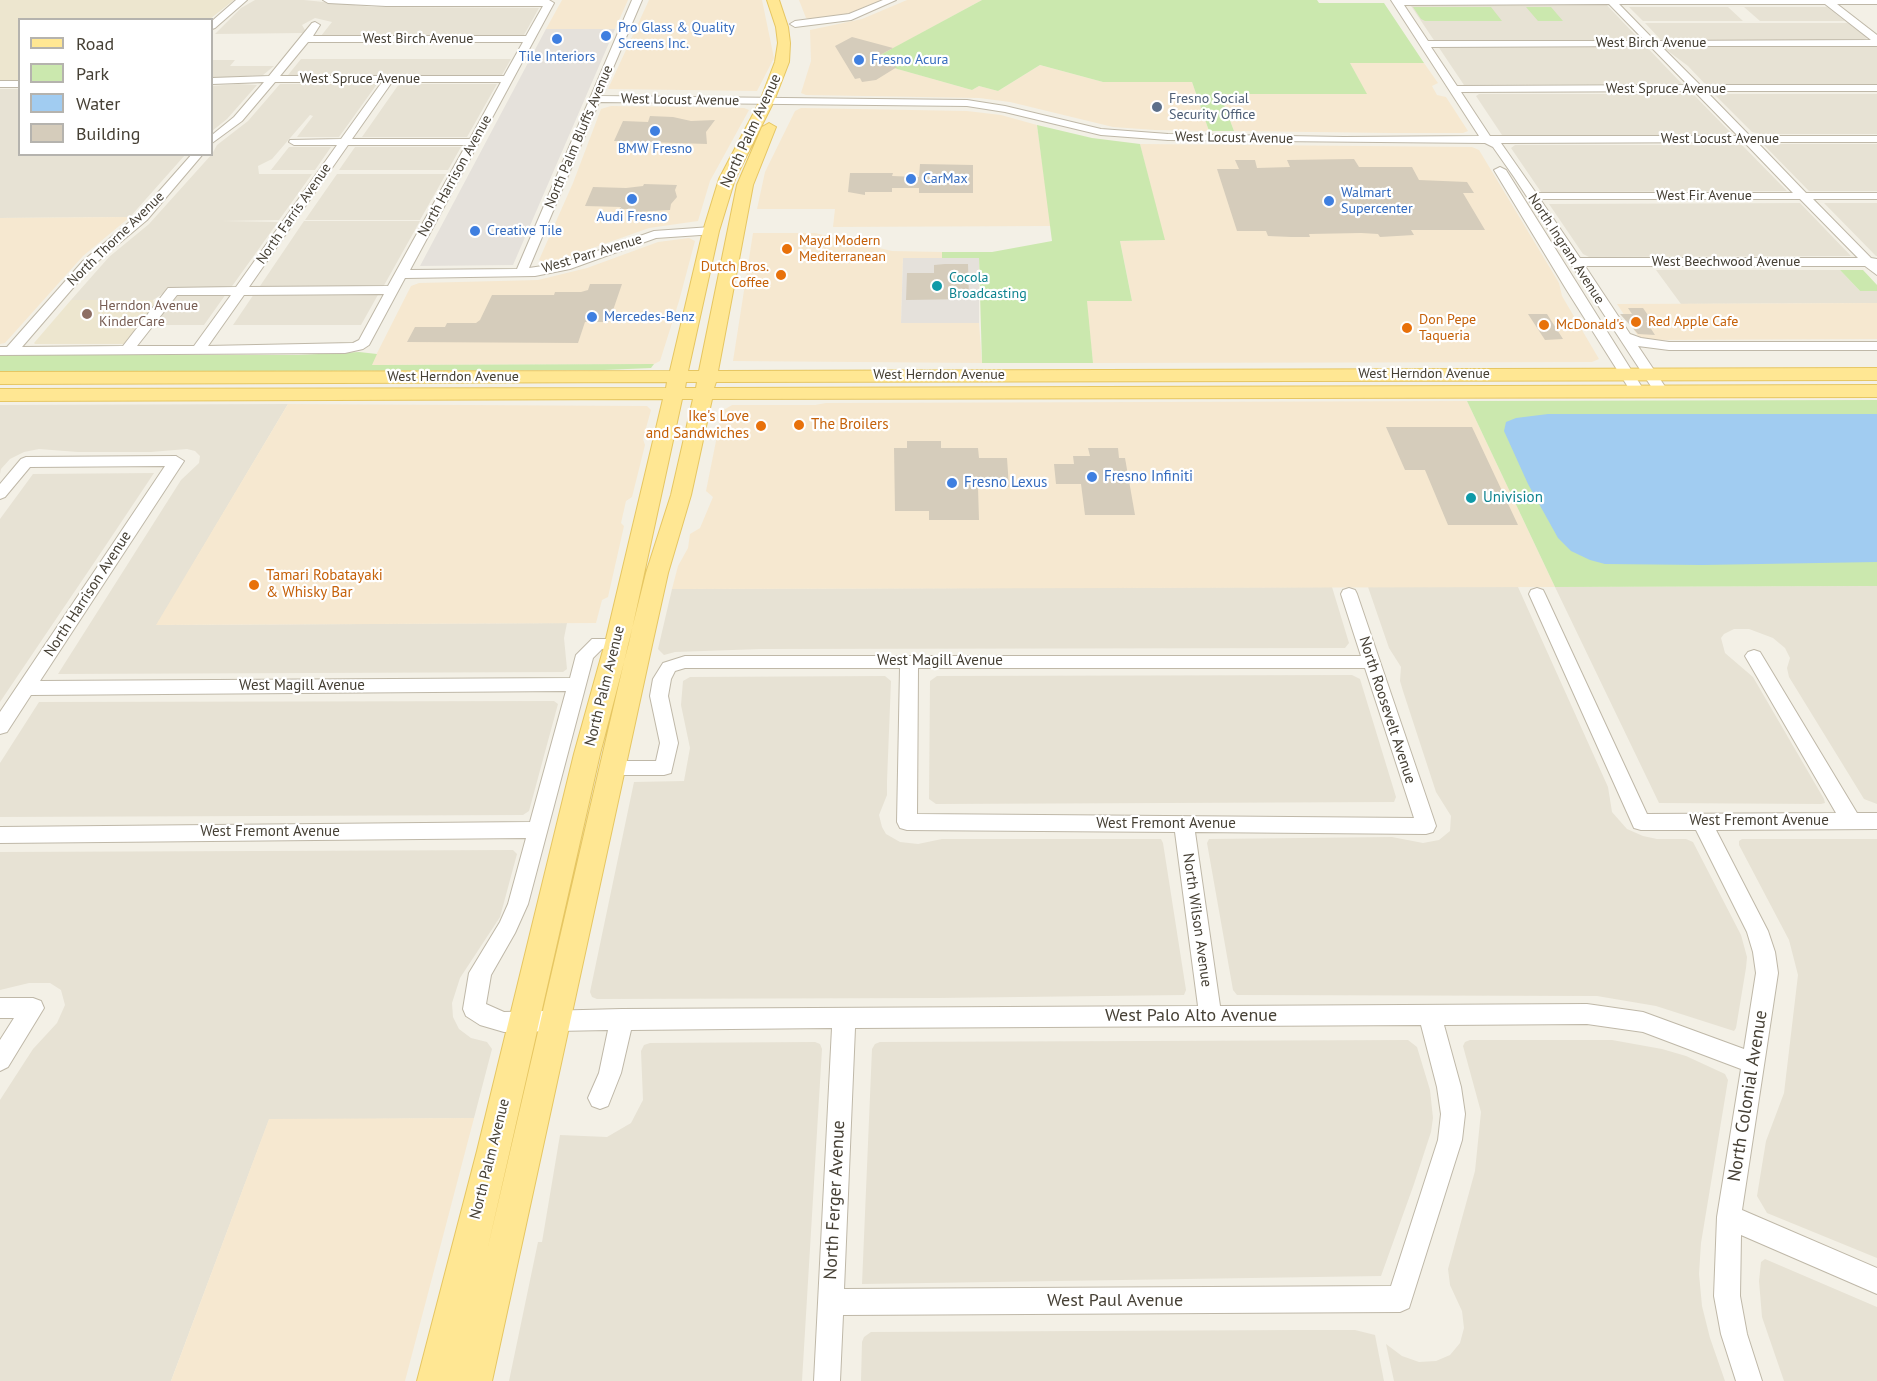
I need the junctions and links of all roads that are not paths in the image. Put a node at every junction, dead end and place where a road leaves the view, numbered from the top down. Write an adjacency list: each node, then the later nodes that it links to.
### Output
1 (242, 0): 14 (street)
2 (328, 0): 12 (street)
3 (637, 0): 32 (street, North Palm Bluffs Avenue)
4 (773, 0): 33 (main road, North Palm Avenue)
5 (779, 0): 13 (main road)
6 (786, 0): 13 (main road)
7 (891, 0): 13 (street)
8 (1397, 1): 9 (street); 20 (street, North Ingram Avenue)
9 (1611, 1): 10 (street); 19 (street)
10 (1827, 1): 11 (street); 18 (street)
11 (1877, 1)
12 (410, 2): 17 (street, North Harrison Avenue)
13 (795, 24): 21 (main road)
14 (213, 25)
15 (315, 25): 16 (street)
16 (306, 39): 17 (street, West Birch Avenue); 22 (street)
17 (530, 39): 24 (street, North Harrison Avenue)
18 (1877, 41): 19 (street, West Birch Avenue)
19 (1653, 43): 20 (street, West Birch Avenue); 31 (street)
20 (1424, 44): 30 (street, North Ingram Avenue)
21 (797, 48)
22 (272, 79): 23 (street, West Spruce Avenue); 25 (street, West Spruce Avenue); 34 (street)
23 (389, 79): 24 (street, West Spruce Avenue); 39 (street, North Farris Avenue)
24 (508, 79): 40 (street, North Harrison Avenue)
25 (213, 81)
26 (0, 84): 27 (street)
27 (18, 84)
28 (789, 84): 33 (main road, North Palm Avenue)
29 (1877, 88): 31 (street, West Spruce Avenue)
30 (1455, 89): 31 (street, West Spruce Avenue); 37 (street, North Ingram Avenue)
31 (1698, 89): 35 (street)
32 (595, 99): 33 (street, West Locust Avenue); 51 (street, North Palm Bluffs Avenue)
33 (774, 101): 37 (street, West Locust Avenue); 42 (main road, North Palm Avenue); 47 (main road, North Palm Avenue)
34 (213, 139)
35 (1747, 139): 36 (street, West Locust Avenue); 37 (street, West Locust Avenue); 44 (street)
36 (1877, 139)
37 (1487, 140): 43 (street, North Ingram Avenue); 48 (street, North Ingram Avenue)
38 (294, 142): 39 (street)
39 (345, 142): 40 (street); 54 (street, North Farris Avenue)
40 (473, 142): 52 (street, North Harrison Avenue)
41 (196, 156): 62 (street, North Thorne Avenue)
42 (727, 179): 46 (main road, North Palm Avenue); 47 (main road)
43 (1532, 196): 44 (street, West Fir Avenue); 49 (street, North Ingram Avenue)
44 (1803, 196): 45 (street, West Fir Avenue); 50 (street)
45 (1877, 196)
46 (711, 231): 51 (street, West Parr Avenue); 55 (main road); 68 (main road, North Palm Avenue)
47 (736, 233): 55 (main road, North Palm Avenue)
48 (1547, 246): 56 (street); 64 (street, North Ingram Avenue)
49 (1575, 262): 50 (street, West Beechwood Avenue); 56 (street, North Ingram Avenue)
50 (1874, 265)
51 (521, 273): 52 (street, West Parr Avenue)
52 (401, 274): 53 (street, North Harrison Avenue)
53 (392, 290): 54 (street); 61 (street, North Harrison Avenue)
54 (240, 291): 60 (street); 61 (street, North Farris Avenue)
55 (725, 291): 69 (main road, North Palm Avenue)
56 (1595, 294): 57 (street, North Ingram Avenue)
57 (1623, 336): 58 (street); 63 (street, North Ingram Avenue)
58 (1669, 346): 59 (street); 63 (street)
59 (1877, 346)
60 (128, 350): 61 (street); 62 (street)
61 (198, 350)
62 (6, 351)
63 (1637, 356): 65 (street, North Ingram Avenue)
64 (1626, 374): 65 (main road, West Herndon Avenue); 69 (main road, West Herndon Avenue); 71 (street, North Ingram Avenue)
65 (1649, 374): 66 (main road, West Herndon Avenue); 72 (street, North Ingram Avenue)
66 (1877, 374)
67 (0, 378): 68 (main road, West Herndon Avenue)
68 (676, 385): 69 (main road, West Herndon Avenue); 73 (main road, West Herndon Avenue); 77 (main road, North Palm Avenue)
69 (705, 385): 71 (main road, West Herndon Avenue); 85 (main road, North Palm Avenue)
70 (1877, 391): 72 (main road, West Herndon Avenue)
71 (1638, 392): 72 (main road, West Herndon Avenue)
72 (1661, 392)
73 (0, 395)
74 (0, 494): 83 (street, North Harrison Avenue)
75 (1349, 594): 81 (street, North Roosevelt Avenue)
76 (1537, 594): 88 (street, West Fremont Avenue)
77 (624, 610): 78 (main road, North Palm Avenue); 85 (main road)
78 (616, 643): 82 (street); 99 (main road, North Palm Avenue)
79 (1754, 656): 86 (street)
80 (909, 661): 81 (street, West Magill Avenue); 85 (street, West Magill Avenue); 89 (street, West Fremont Avenue)
81 (1371, 662): 90 (street, North Roosevelt Avenue)
82 (578, 684): 83 (street, West Magill Avenue); 91 (street)
83 (26, 688): 84 (street, North Harrison Avenue)
84 (0, 727)
85 (612, 768): 98 (main road, North Palm Avenue)
86 (1851, 821): 87 (street, West Fremont Avenue); 88 (street, West Fremont Avenue)
87 (1877, 821)
88 (1702, 822): 101 (street, North Colonial Avenue)
89 (1184, 824): 90 (street, West Fremont Avenue); 95 (street, North Wilson Avenue)
90 (1426, 826)
91 (539, 830): 92 (street, West Fremont Avenue); 99 (street, West Palo Alto Avenue)
92 (0, 835)
93 (0, 1008): 100 (street)
94 (1430, 1015): 95 (street, West Palo Alto Avenue); 101 (street, West Palo Alto Avenue); 106 (street, West Paul Avenue)
95 (1210, 1016): 96 (street, West Palo Alto Avenue)
96 (844, 1018): 97 (street, West Palo Alto Avenue); 106 (street, North Ferger Avenue)
97 (622, 1019): 98 (street, West Palo Alto Avenue); 102 (street)
98 (556, 1020): 99 (street, West Palo Alto Avenue); 109 (main road, North Palm Avenue)
99 (522, 1023): 104 (main road, North Palm Avenue)
100 (0, 1060)
101 (1753, 1063): 103 (street, North Colonial Avenue)
102 (600, 1098)
103 (1728, 1217): 105 (street); 111 (street, North Colonial Avenue)
104 (467, 1254): 107 (main road, North Palm Avenue); 108 (main road)
105 (1877, 1281)
106 (830, 1302): 110 (street, North Ferger Avenue)
107 (435, 1381)
108 (455, 1381)
109 (474, 1381)
110 (826, 1381)
111 (1749, 1381)

